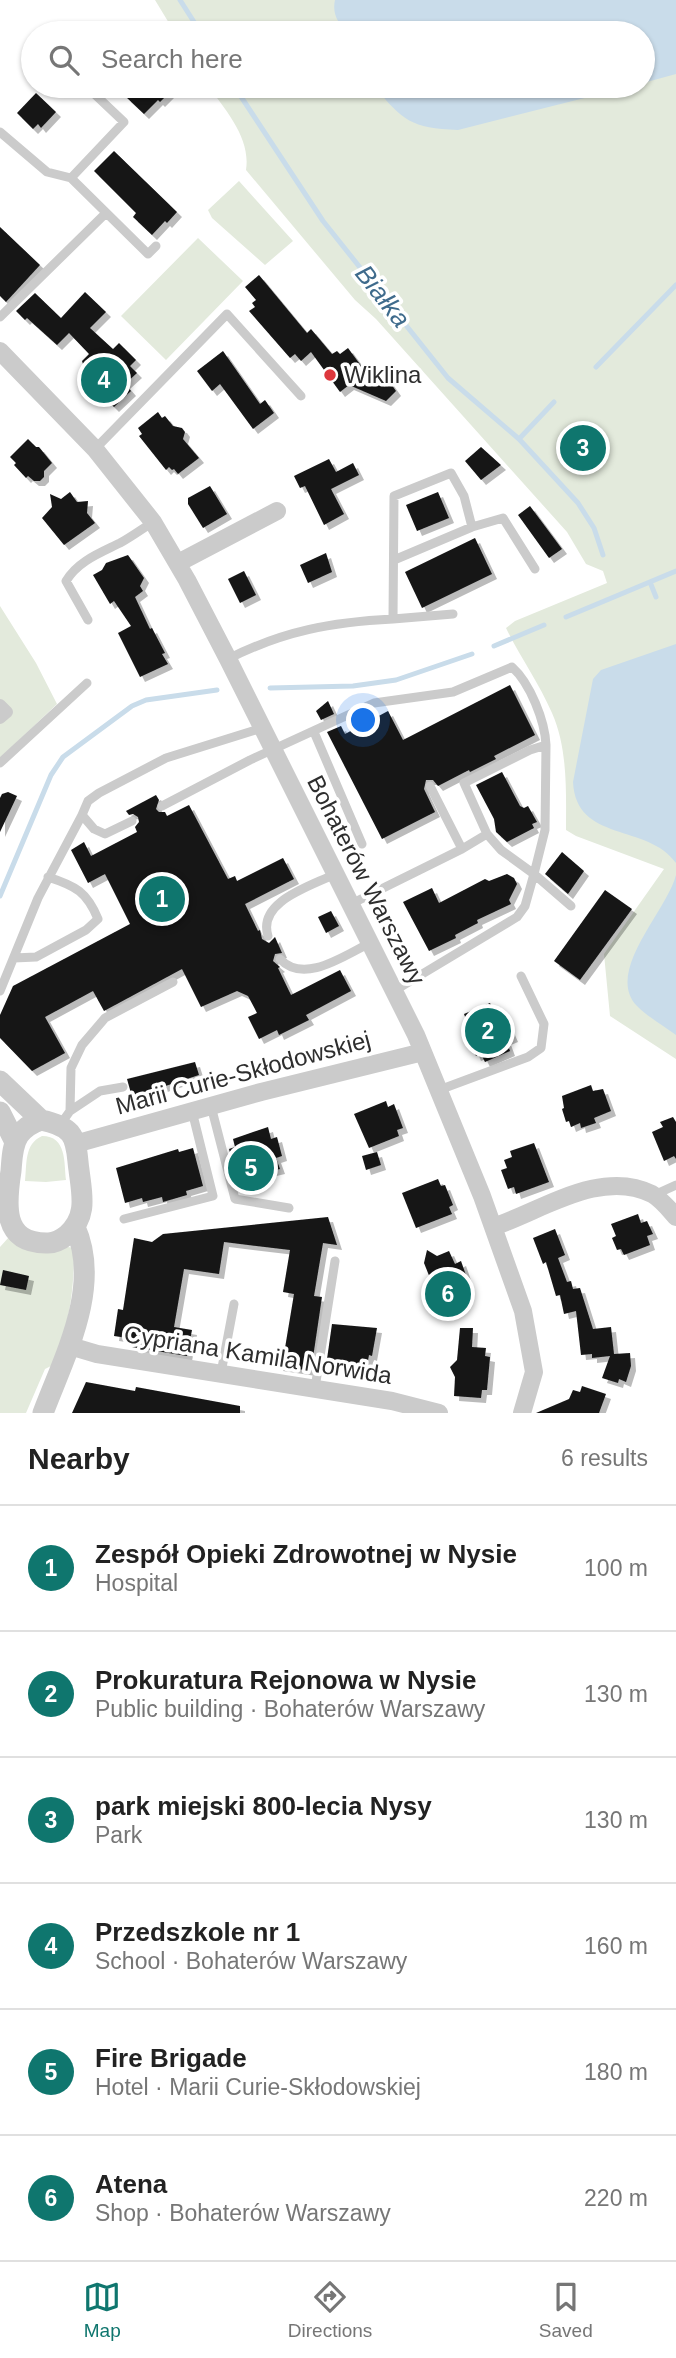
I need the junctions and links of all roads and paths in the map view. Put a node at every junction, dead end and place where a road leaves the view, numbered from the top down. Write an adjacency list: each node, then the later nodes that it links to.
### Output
1 (99, 98): 3 (lane)
2 (0, 132): 3 (lane)
3 (71, 178): 4 (lane)
4 (106, 213): 5 (lane); 6 (lane)
5 (156, 246)
6 (0, 317)
7 (0, 351): 9 (street, Bohaterów Warszawy)
8 (301, 396): 9 (lane)
9 (95, 449): 11 (street, Bohaterów Warszawy)
10 (277, 512): 14 (street)
11 (153, 522): 14 (street, Bohaterów Warszawy); 18 (lane)
12 (472, 527): 13 (lane); 13 (lane); 15 (lane)
13 (394, 560): 17 (lane)
14 (178, 563): 19 (street, Bohaterów Warszawy)
15 (535, 569)
16 (453, 614): 17 (lane)
17 (393, 619): 19 (lane)
18 (88, 620)
19 (228, 659): 23 (street, Bohaterów Warszawy)
20 (87, 683): 27 (lane)
21 (0, 705): 22 (street)
22 (0, 718)
23 (262, 728): 26 (street, Bohaterów Warszawy); 30 (lane)
24 (314, 732): 25 (lane); 26 (lane); 33 (lane)
25 (546, 745): 32 (lane); 36 (lane)
26 (273, 749): 29 (lane); 35 (street, Bohaterów Warszawy)
27 (0, 763)
28 (430, 786): 34 (lane)
29 (162, 806)
30 (82, 815): 31 (lane); 37 (lane)
31 (132, 821)
32 (487, 834): 34 (lane); 36 (lane)
33 (362, 844)
34 (463, 849): 38 (lane)
35 (335, 874): 38 (street, Bohaterów Warszawy); 40 (lane)
36 (534, 874): 39 (lane); 47 (lane)
37 (48, 877): 42 (lane); 42 (lane)
38 (351, 904): 41 (street, Bohaterów Warszawy)
39 (571, 906)
40 (268, 936)
41 (370, 943): 43 (lane); 47 (street, Bohaterów Warszawy)
42 (14, 958): 46 (lane)
43 (280, 958)
44 (521, 976): 51 (lane)
45 (173, 982): 55 (lane)
46 (0, 991)
47 (394, 991): 48 (street, Bohaterów Warszawy)
48 (424, 1052): 51 (street, Bohaterów Warszawy); 52 (street, Marii Curie-Skłodowskiej)
49 (0, 1081): 55 (street)
50 (123, 1087): 55 (lane)
51 (439, 1090): 65 (street, Bohaterów Warszawy)
52 (211, 1106): 53 (street, Marii Curie-Skłodowskiej); 60 (lane)
53 (192, 1111): 57 (street, Marii Curie-Skłodowskiej); 63 (lane)
54 (0, 1112): 56 (street)
55 (57, 1119): 56 (street); 57 (street)
56 (15, 1142): 61 (street)
57 (75, 1144): 64 (street)
58 (676, 1185): 59 (lane)
59 (654, 1195): 62 (street); 65 (street)
60 (289, 1208)
61 (4, 1212): 64 (street)
62 (676, 1217)
63 (124, 1219)
64 (75, 1227): 68 (street)
65 (494, 1227): 73 (street, Bohaterów Warszawy)
66 (335, 1261): 70 (lane)
67 (234, 1304): 69 (lane)
68 (70, 1346): 69 (street, Cypriana Kamila Norwida); 71 (street)
69 (221, 1373): 70 (street, Cypriana Kamila Norwida)
70 (314, 1388): 72 (street, Cypriana Kamila Norwida)
71 (43, 1413)
72 (439, 1413)
73 (522, 1413)

